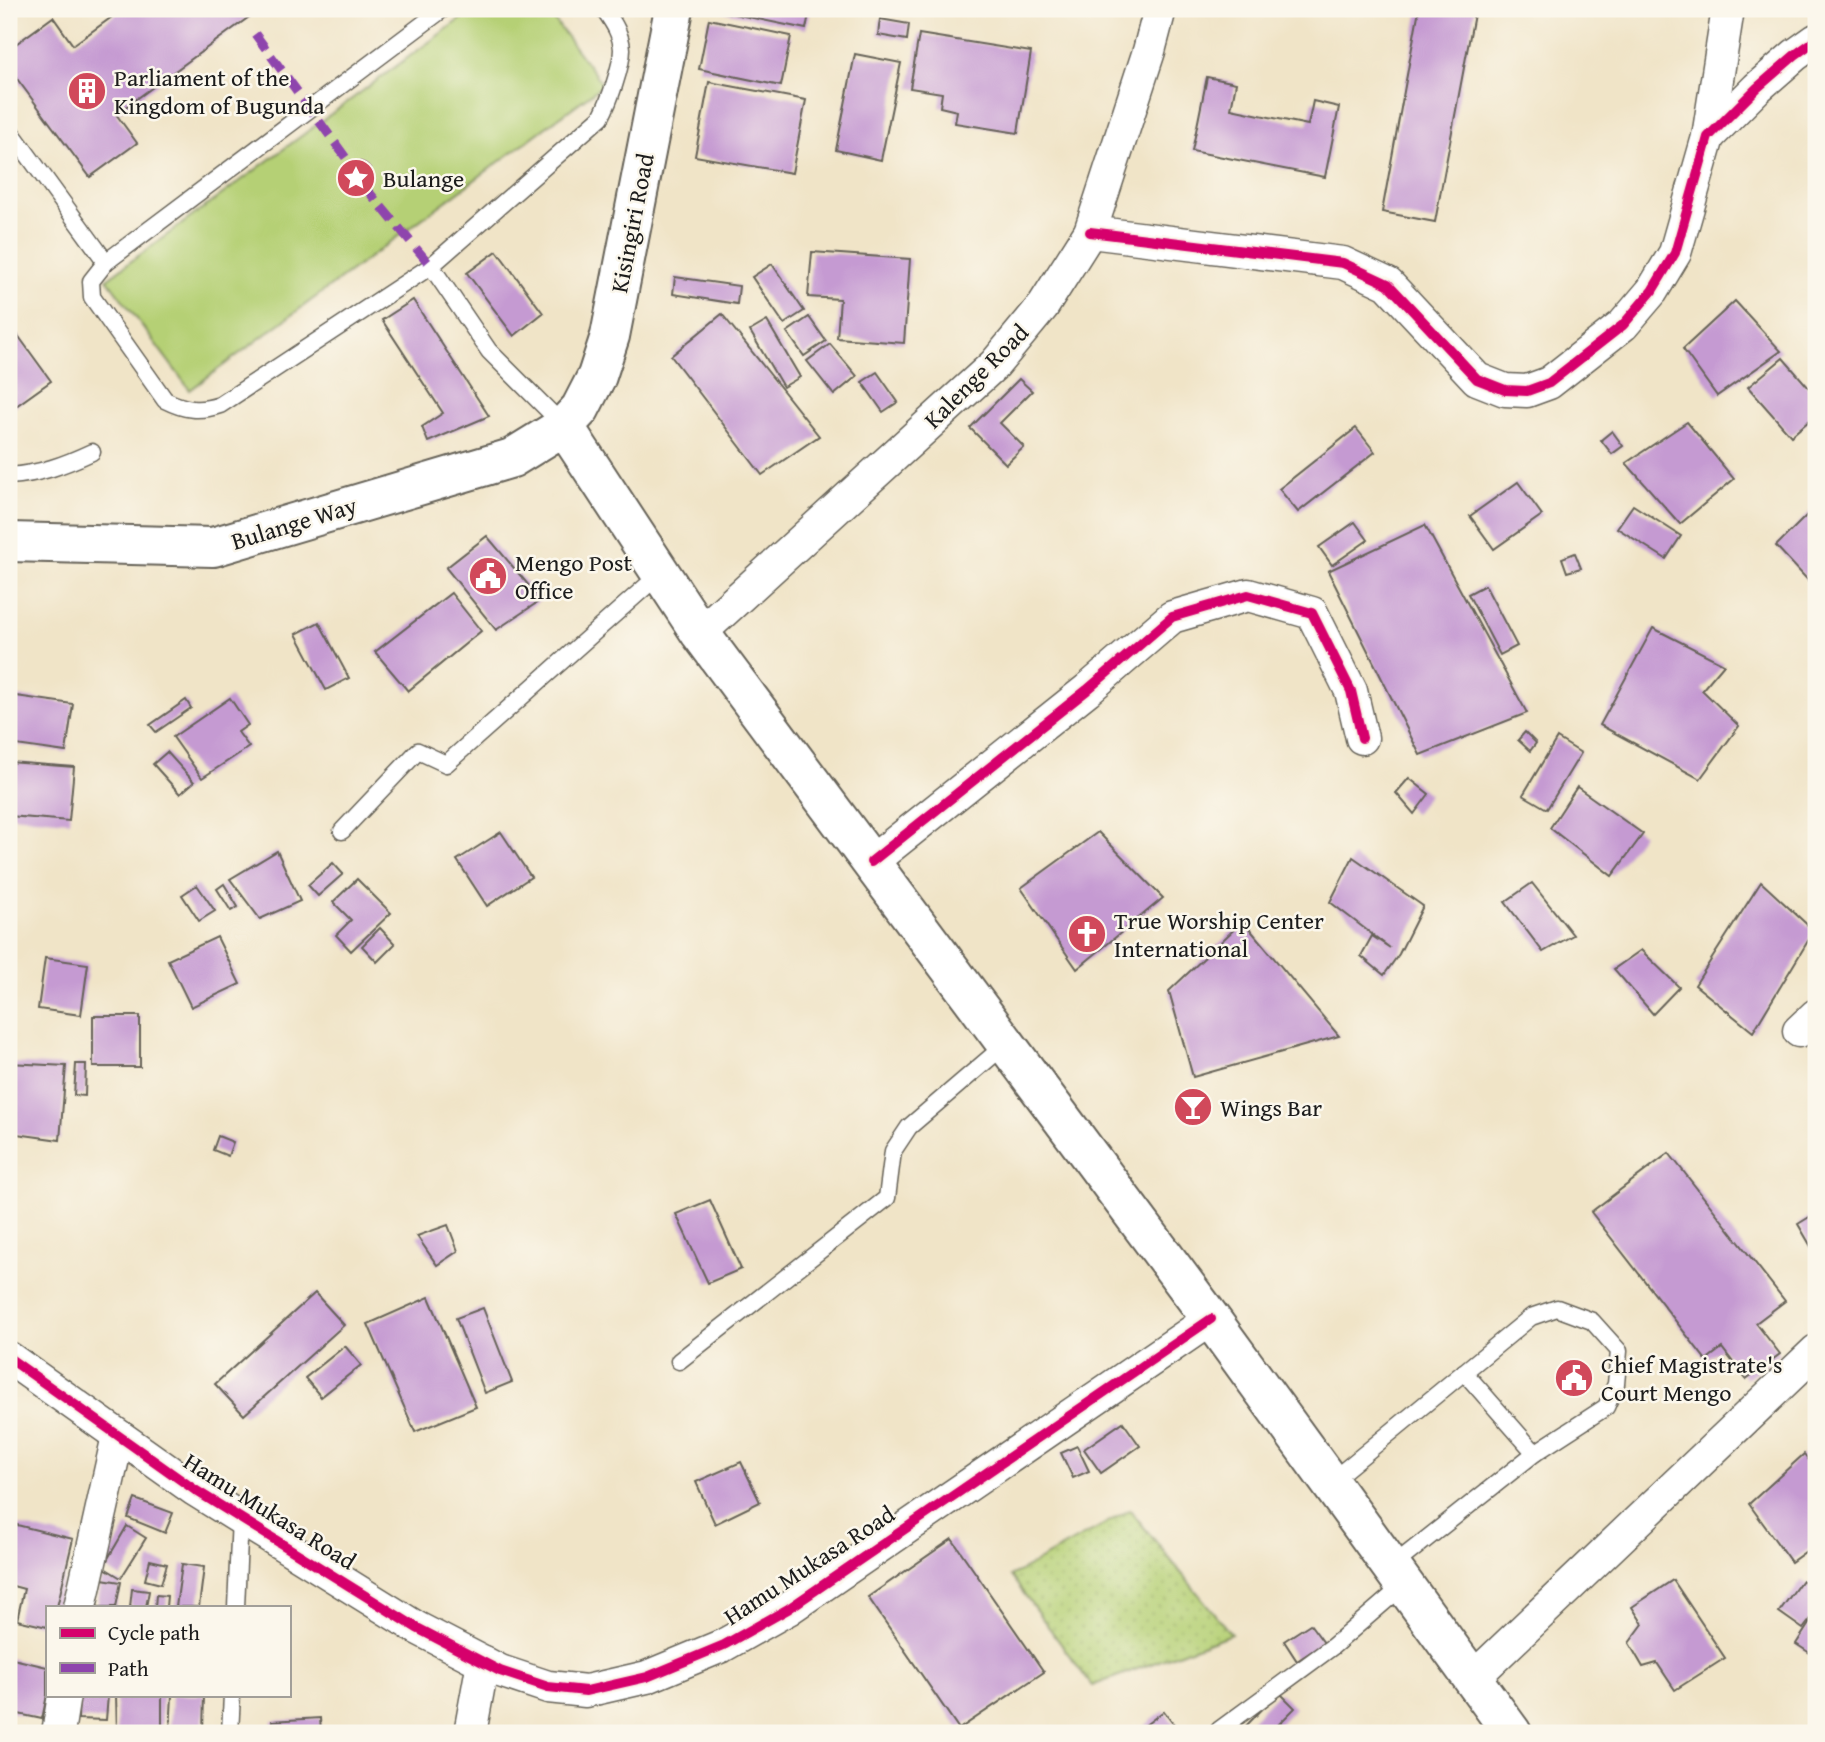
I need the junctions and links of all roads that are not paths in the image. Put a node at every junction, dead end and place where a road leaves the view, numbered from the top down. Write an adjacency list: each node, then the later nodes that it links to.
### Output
1 (443, 9): 10 (lane)
2 (604, 9): 11 (lane)
3 (674, 9): 12 (main road, Kisingiri Road)
4 (1160, 9): 9 (street, Kalenge Road)
5 (1728, 9): 8 (street)
6 (1816, 40): 8 (street)
7 (9, 129): 10 (lane)
8 (1708, 136): 9 (street)
9 (1090, 232): 17 (street, Kalenge Road)
10 (106, 262): 11 (lane)
11 (431, 266): 12 (lane)
12 (564, 426): 15 (main road, Bulange Way); 16 (main road)
13 (92, 452): 14 (lane)
14 (9, 476)
15 (9, 542)
16 (661, 573): 17 (main road); 19 (lane)
17 (700, 634): 20 (main road)
18 (1362, 738): 20 (street)
19 (342, 831)
20 (871, 862): 21 (main road)
21 (1006, 1044): 22 (main road); 25 (lane)
22 (1211, 1320): 29 (main road); 34 (street, Hamu Mukasa Road)
23 (1816, 1350): 35 (street)
24 (9, 1358): 27 (street, Hamu Mukasa Road)
25 (679, 1361)
26 (1464, 1372): 28 (lane); 28 (lane); 29 (lane)
27 (118, 1436): 30 (street, Hamu Mukasa Road); 32 (street)
28 (1535, 1453): 31 (lane)
29 (1329, 1483): 31 (main road)
30 (240, 1518): 33 (lane); 34 (street, Hamu Mukasa Road)
31 (1398, 1576): 35 (main road); 38 (lane)
32 (80, 1606)
33 (236, 1606)
34 (483, 1662): 41 (street)
35 (1472, 1679): 42 (main road)
36 (64, 1696): 39 (street)
37 (232, 1696): 40 (lane)
38 (1219, 1730)
39 (58, 1733)
40 (230, 1733)
41 (470, 1733)
42 (1512, 1733)

